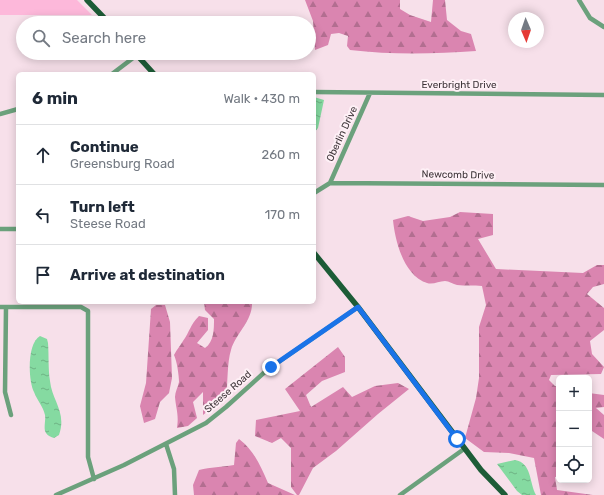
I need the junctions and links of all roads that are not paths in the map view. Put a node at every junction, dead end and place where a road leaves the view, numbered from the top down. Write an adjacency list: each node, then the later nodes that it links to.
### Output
1 (87, 0): 3 (main road)
2 (578, 0): 4 (street)
3 (102, 16)
4 (604, 27)
5 (129, 60): 7 (street)
6 (141, 60): 8 (main road)
7 (114, 72)
8 (152, 72)
9 (316, 92): 10 (street, Everbright Drive)
10 (370, 93): 11 (street, Everbright Drive); 14 (street, Oberlin Drive)
11 (604, 95)
12 (16, 110): 13 (street)
13 (0, 114)
14 (330, 183): 15 (street, Newcomb Drive); 16 (street)
15 (604, 185)
16 (316, 192)
17 (0, 229): 18 (street)
18 (16, 229)
19 (316, 255): 22 (main road)
20 (0, 307): 21 (street)
21 (6, 307): 23 (street); 26 (street)
22 (358, 307): 24 (street, Steese Road); 25 (main road)
23 (11, 415)
24 (166, 444): 26 (street, Steese Road); 28 (street)
25 (464, 448): 29 (street); 30 (main road)
26 (94, 479): 27 (street, Steese Road)
27 (56, 495)
28 (175, 495)
29 (400, 495)
30 (505, 495)

